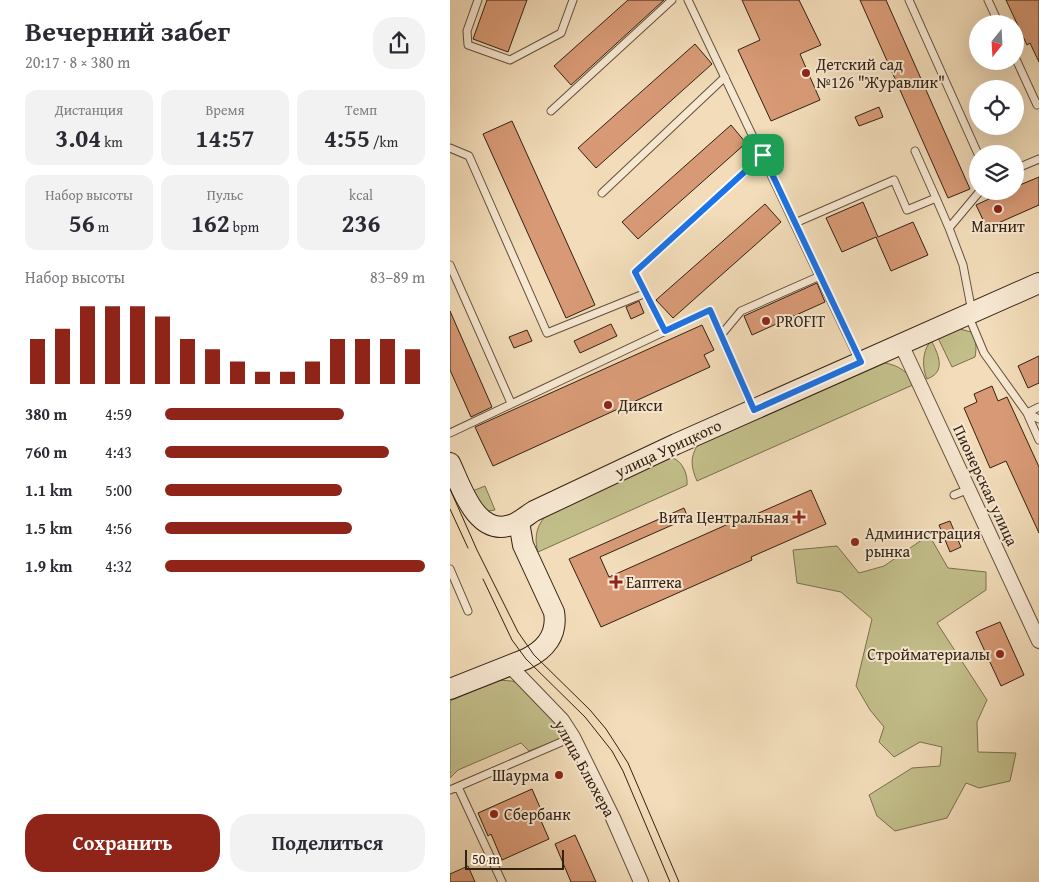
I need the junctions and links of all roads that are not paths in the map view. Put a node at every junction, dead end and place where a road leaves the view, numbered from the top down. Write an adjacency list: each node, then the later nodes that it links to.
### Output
1 (478, 0): 2 (lane)
2 (573, 0)
3 (672, 0): 11 (lane)
4 (688, 0): 9 (lane)
5 (909, 0): 12 (lane)
6 (988, 0): 7 (lane)
7 (995, 15)
8 (1021, 70): 10 (lane)
9 (725, 77): 15 (lane); 18 (lane)
10 (1039, 104)
11 (551, 111)
12 (974, 145)
13 (450, 148): 26 (lane)
14 (915, 150): 19 (lane)
15 (763, 155): 21 (lane); 26 (lane)
16 (1039, 159): 17 (lane)
17 (1024, 165)
18 (602, 193)
19 (936, 198): 21 (lane); 22 (lane)
20 (972, 200): 22 (lane)
21 (795, 223): 24 (lane)
22 (949, 228): 27 (lane)
23 (450, 265): 32 (lane)
24 (820, 276): 29 (lane); 31 (lane)
25 (1039, 283): 27 (street, улица Урицкого)
26 (646, 293): 28 (lane)
27 (970, 313): 30 (street, улица Урицкого); 35 (lane)
28 (665, 331): 29 (lane); 32 (lane)
29 (721, 335): 34 (lane)
30 (902, 344): 31 (street, улица Урицкого); 40 (street, Пионерская улица)
31 (861, 362): 34 (street, улица Урицкого)
32 (511, 403): 37 (lane)
33 (1039, 407): 35 (lane)
34 (754, 410): 42 (street, улица Урицкого)
35 (1027, 413): 36 (lane); 38 (lane)
36 (1039, 419)
37 (450, 432)
38 (1039, 440)
39 (451, 468): 42 (street)
40 (969, 489): 41 (lane); 45 (street, Пионерская улица)
41 (954, 496)
42 (519, 522): 47 (street)
43 (450, 570): 44 (lane)
44 (468, 611)
45 (1036, 627): 46 (street, Пионерская улица)
46 (1039, 641)
47 (510, 666): 48 (street); 49 (street, улица Блюхера)
48 (450, 689)
49 (573, 738): 50 (lane); 53 (street, улица Блюхера)
50 (458, 787): 51 (lane); 52 (lane)
51 (450, 790)
52 (502, 882)
53 (641, 882)

